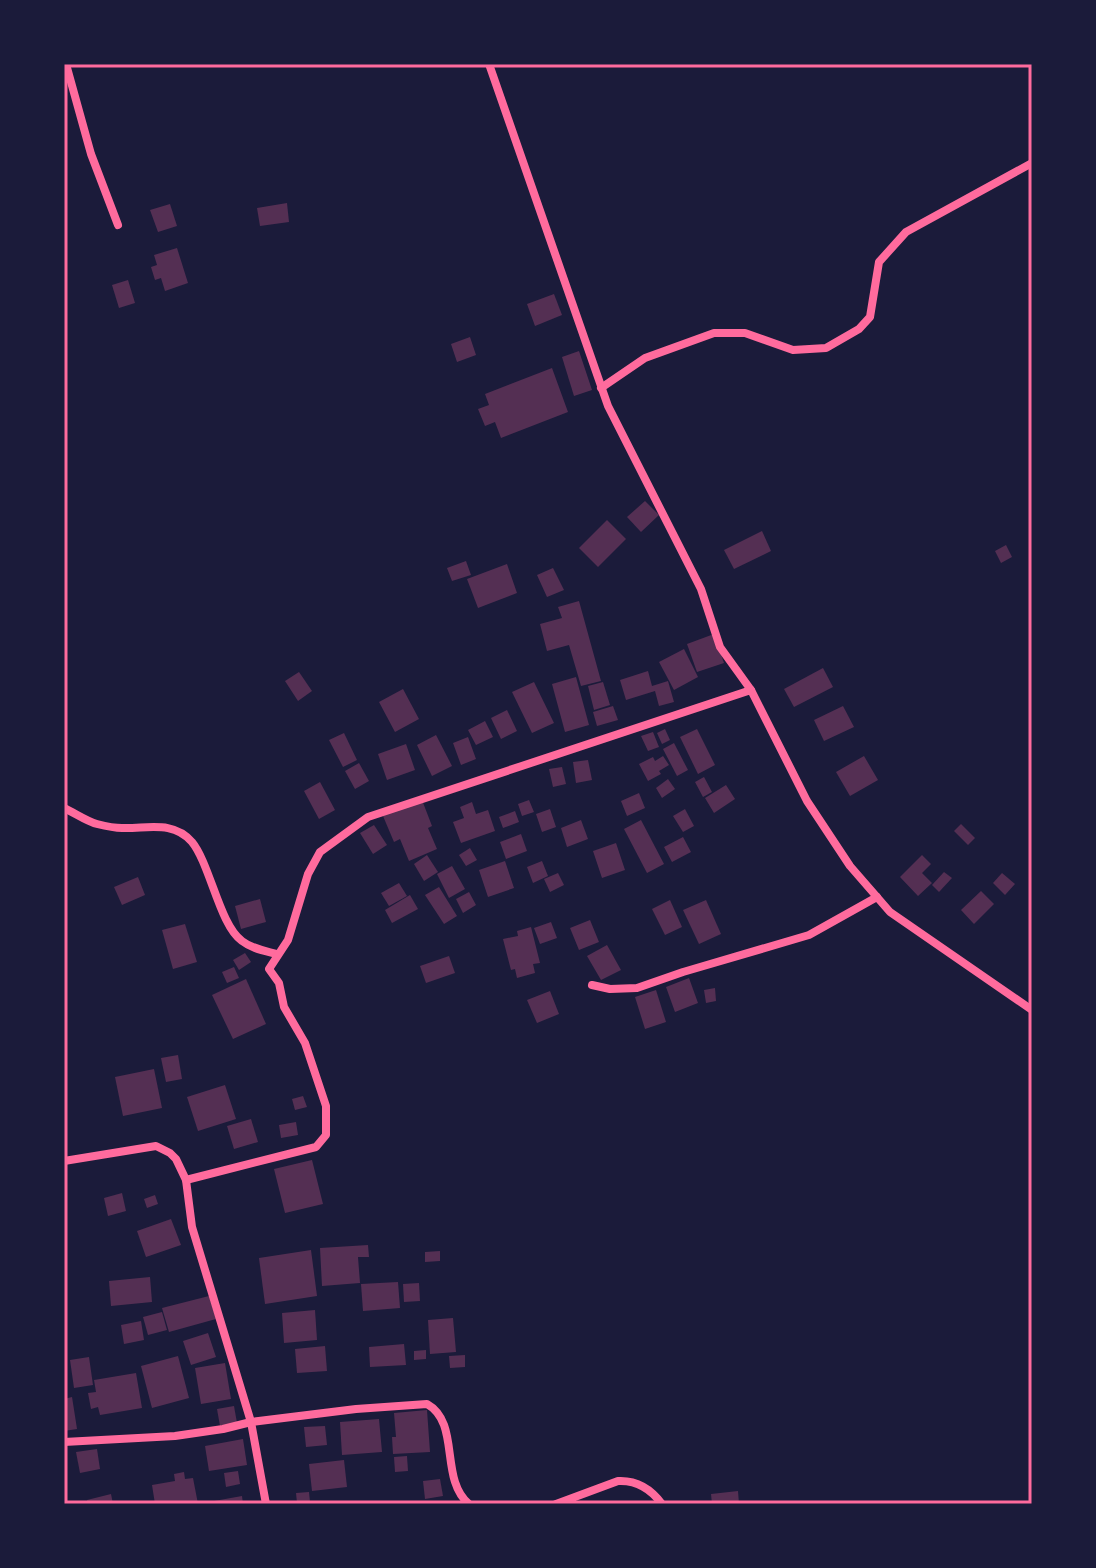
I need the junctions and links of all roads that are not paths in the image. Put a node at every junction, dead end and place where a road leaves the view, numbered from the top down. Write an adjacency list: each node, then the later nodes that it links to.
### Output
1 (66, 64): 4 (street)
2 (489, 64): 5 (street)
3 (1032, 163): 5 (street)
4 (118, 225)
5 (601, 388): 6 (street)
6 (751, 690): 8 (street); 9 (street)
7 (64, 808): 9 (street)
8 (877, 897): 10 (street); 11 (street)
9 (277, 954): 13 (street)
10 (592, 985)
11 (1032, 1010)
12 (64, 1161): 13 (street)
13 (186, 1180): 14 (street)
14 (251, 1422): 15 (street); 16 (street); 17 (street)
15 (64, 1442)
16 (266, 1504)
17 (469, 1504)
18 (556, 1504): 19 (street)
19 (662, 1504)

